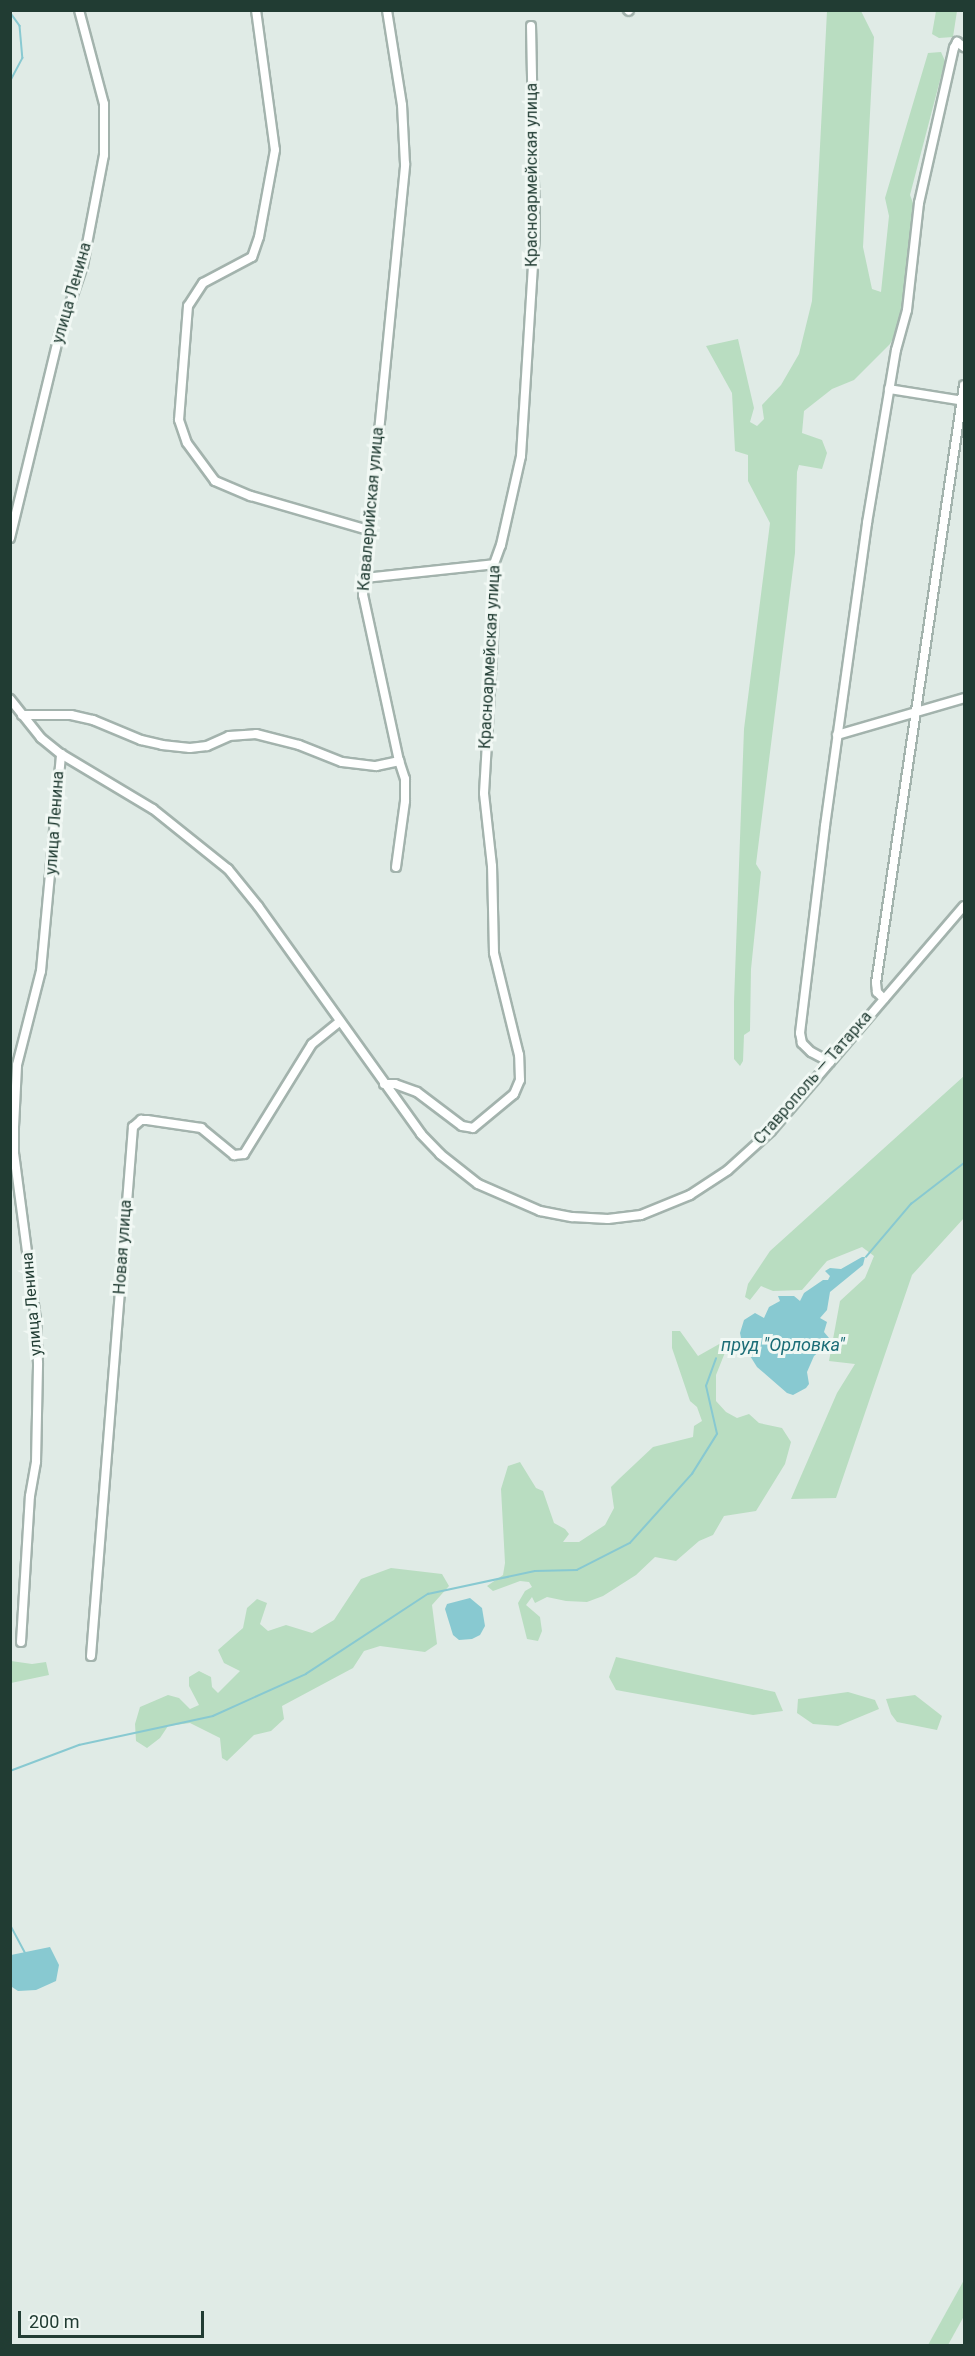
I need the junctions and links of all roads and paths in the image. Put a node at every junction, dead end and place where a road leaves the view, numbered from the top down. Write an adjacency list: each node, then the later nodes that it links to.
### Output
1 (79, 10): 10 (street, улица Ленина)
2 (256, 10): 9 (street)
3 (387, 10): 9 (street, Кавалерийская улица)
4 (531, 26): 11 (street, Красноармейская улица)
5 (964, 47): 7 (street)
6 (964, 385): 8 (street)
7 (889, 390): 8 (street); 17 (street)
8 (963, 400): 15 (street)
9 (368, 530): 12 (street, Кавалерийская улица)
10 (10, 538)
11 (494, 564): 12 (street); 25 (street, Красноармейская улица)
12 (364, 578): 19 (street, Кавалерийская улица)
13 (964, 698): 15 (street)
14 (10, 699): 16 (street, Ставрополь — Татарка)
15 (916, 711): 17 (street); 22 (street)
16 (22, 715): 18 (street, Ставрополь — Татарка); 19 (street)
17 (837, 735): 24 (street)
18 (61, 754): 23 (street, Ставрополь — Татарка); 26 (street, улица Ленина)
19 (399, 761): 20 (street, Кавалерийская улица)
20 (396, 867)
21 (964, 906): 22 (street, Ставрополь — Татарка)
22 (884, 999): 24 (street, Ставрополь — Татарка)
23 (340, 1021): 25 (street, Ставрополь — Татарка); 27 (street, Новая улица)
24 (830, 1062): 25 (street, Ставрополь — Татарка)
25 (384, 1084)
26 (21, 1642)
27 (91, 1656)

